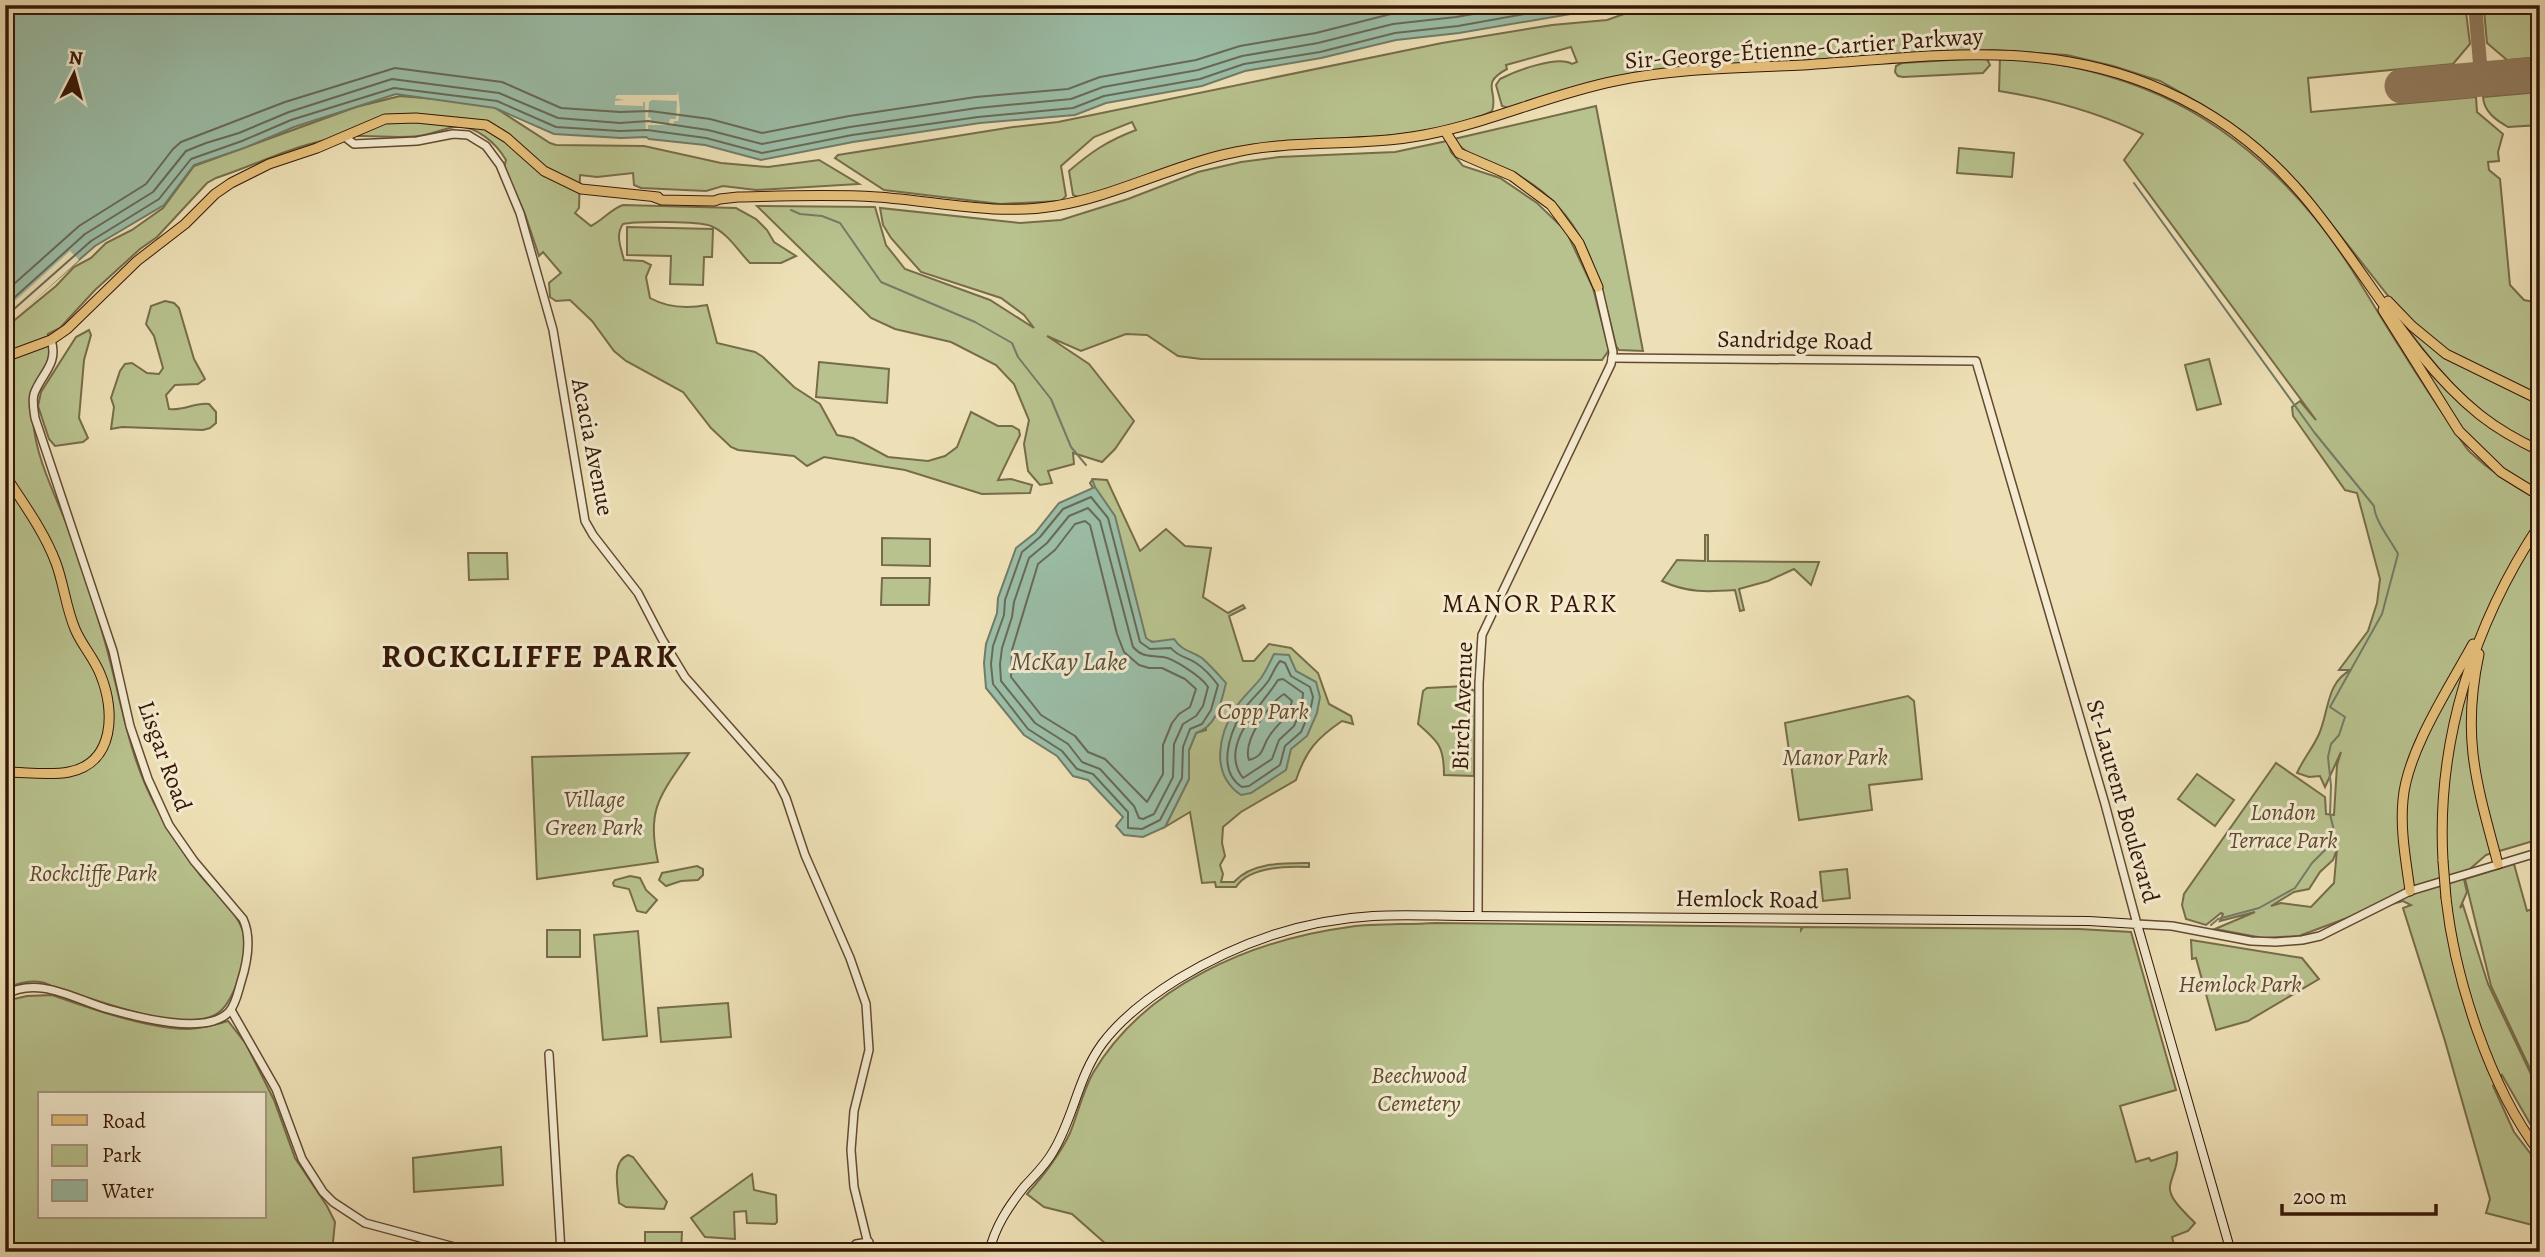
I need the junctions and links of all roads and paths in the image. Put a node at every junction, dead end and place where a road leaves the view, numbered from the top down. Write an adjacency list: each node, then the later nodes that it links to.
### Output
1 (1445, 131): 2 (main road, Sir-George-Étienne-Cartier Parkway); 3 (main road, Sir-George-Étienne-Cartier Parkway); 4 (main road)
2 (345, 137): 5 (main road, Sir-George-Étienne-Cartier Parkway); 27 (street, Acacia Avenue)
3 (2361, 272): 9 (main road); 10 (main road, Sir-George-Étienne-Cartier Parkway); 12 (main road)
4 (1598, 287): 7 (street)
5 (51, 340): 6 (main road, Sir-George-Étienne-Cartier Parkway); 24 (street, Lisgar Road)
6 (5, 357)
7 (1612, 358): 8 (street, Sandridge Road); 21 (street, Birch Avenue)
8 (1976, 361): 22 (street, St-Laurent Boulevard)
9 (2540, 400)
10 (2540, 452)
11 (5, 475): 17 (main road)
12 (2540, 496)
13 (2540, 524): 15 (main road)
14 (2540, 534): 15 (main road)
15 (2506, 583): 16 (main road)
16 (2491, 612): 19 (main road); 20 (main road); 26 (main road, bridge)
17 (5, 772)
18 (2540, 852): 19 (street, Hemlock Road)
19 (2498, 864): 20 (street, Hemlock Road)
20 (2410, 891): 22 (street, Hemlock Road)
21 (1478, 916): 22 (main road, Hemlock Road); 32 (main road, Hemlock Road)
22 (2137, 924): 33 (main road, St-Laurent Boulevard)
23 (5, 995): 24 (street)
24 (231, 1010): 28 (street)
25 (549, 1054): 29 (street)
26 (2540, 1153)
27 (869, 1242): 30 (street); 31 (street, Acacia Avenue)
28 (473, 1252)
29 (561, 1252)
30 (849, 1252)
31 (870, 1252)
32 (989, 1252)
33 (2231, 1252)

